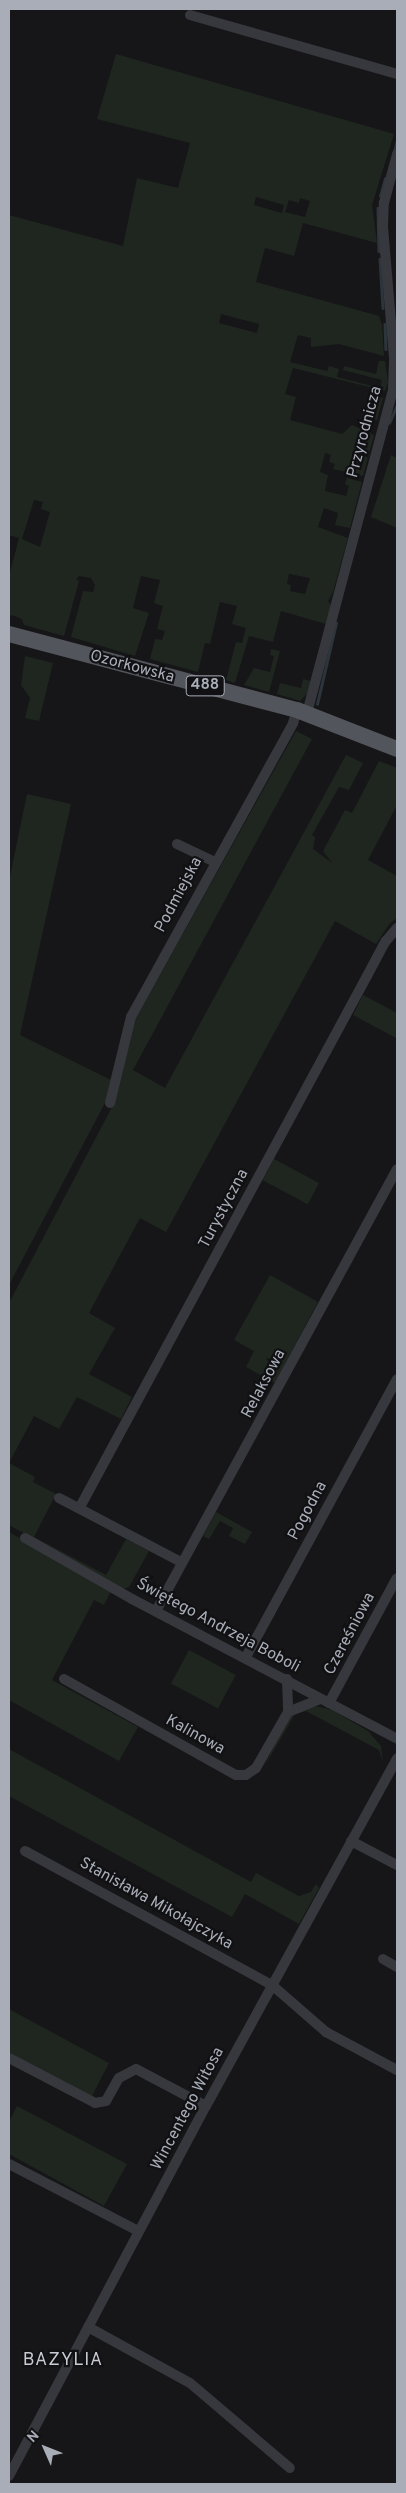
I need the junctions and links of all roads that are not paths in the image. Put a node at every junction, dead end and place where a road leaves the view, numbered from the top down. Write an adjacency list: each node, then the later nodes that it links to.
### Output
1 (190, 15): 2 (street)
2 (397, 74)
3 (397, 156): 5 (street, Przyrodnicza)
4 (9, 634): 5 (main road, Ozorkowska / 488)
5 (302, 712): 6 (main road, Ozorkowska / 488); 8 (street, Podmiejska)
6 (397, 749)
7 (177, 844): 8 (street)
8 (215, 862): 10 (street, Podmiejska)
9 (397, 928): 14 (street, Turystyczna)
10 (110, 1103)
11 (397, 1169): 16 (street, Relaksowa)
12 (397, 1379): 19 (street, Pogodna)
13 (59, 1498): 14 (street)
14 (80, 1507): 16 (street)
15 (25, 1538): 18 (street, Świętego Andrzeja Boboli)
16 (181, 1562): 18 (street, Relaksowa)
17 (397, 1578): 22 (street, Czereśniowa)
18 (156, 1611): 19 (street, Świętego Andrzeja Boboli)
19 (246, 1657): 21 (street, Świętego Andrzeja Boboli)
20 (64, 1679): 23 (street, Kalinowa)
21 (287, 1679): 22 (street, Świętego Andrzeja Boboli); 23 (street)
22 (325, 1701): 23 (street); 24 (street, Świętego Andrzeja Boboli)
23 (288, 1712)
24 (397, 1740)
25 (397, 1758): 26 (street, Wincentego Witosa)
26 (351, 1840): 28 (street); 31 (street, Wincentego Witosa)
27 (25, 1851): 31 (street, Stanisława Mikołajczyka)
28 (397, 1865)
29 (383, 1959): 30 (street)
30 (397, 1966)
31 (272, 1985): 33 (street, Stanisława Mikołajczyka); 34 (street, Wincentego Witosa)
32 (9, 2058): 34 (street)
33 (397, 2070)
34 (206, 2106): 36 (street, Wincentego Witosa)
35 (9, 2164): 36 (street)
36 (138, 2231): 37 (street, Wincentego Witosa)
37 (88, 2327): 38 (street); 39 (street, Wincentego Witosa)
38 (290, 2468)
39 (9, 2476)

